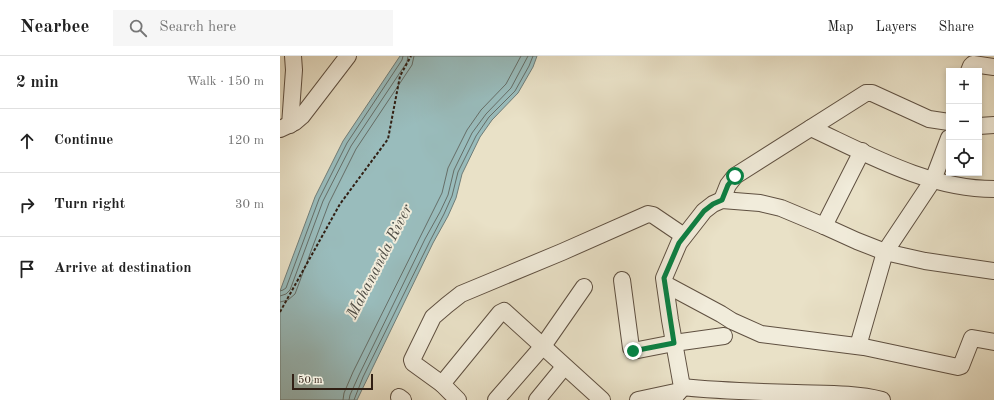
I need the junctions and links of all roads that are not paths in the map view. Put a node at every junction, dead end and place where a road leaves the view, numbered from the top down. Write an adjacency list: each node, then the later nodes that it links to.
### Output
1 (293, 56): 8 (street)
2 (348, 56): 8 (street)
3 (994, 67): 4 (street)
4 (970, 68)
5 (946, 122): 9 (street)
6 (994, 125): 7 (street)
7 (982, 126)
8 (285, 127)
9 (811, 128): 11 (street); 14 (street)
10 (948, 140): 12 (street)
11 (862, 151): 12 (street); 15 (street)
12 (933, 180): 13 (street); 17 (street)
13 (994, 189)
14 (722, 200): 15 (street); 16 (street)
15 (824, 226): 17 (street)
16 (684, 236): 20 (street); 28 (street)
17 (885, 252): 18 (street); 26 (street)
18 (994, 271)
19 (622, 280): 24 (street)
20 (664, 284): 24 (street); 26 (street)
21 (584, 287): 25 (street)
22 (724, 336): 24 (street)
23 (994, 342): 26 (street)
24 (674, 343): 29 (street)
25 (542, 346): 27 (street); 28 (street); 33 (street)
26 (858, 346)
27 (564, 367): 34 (street); 35 (street)
28 (442, 384): 32 (street)
29 (678, 393): 30 (street); 36 (street)
30 (721, 396): 31 (street)
31 (845, 397): 37 (street)
32 (458, 400)
33 (496, 400)
34 (536, 400)
35 (602, 400)
36 (638, 400)
37 (882, 400)

